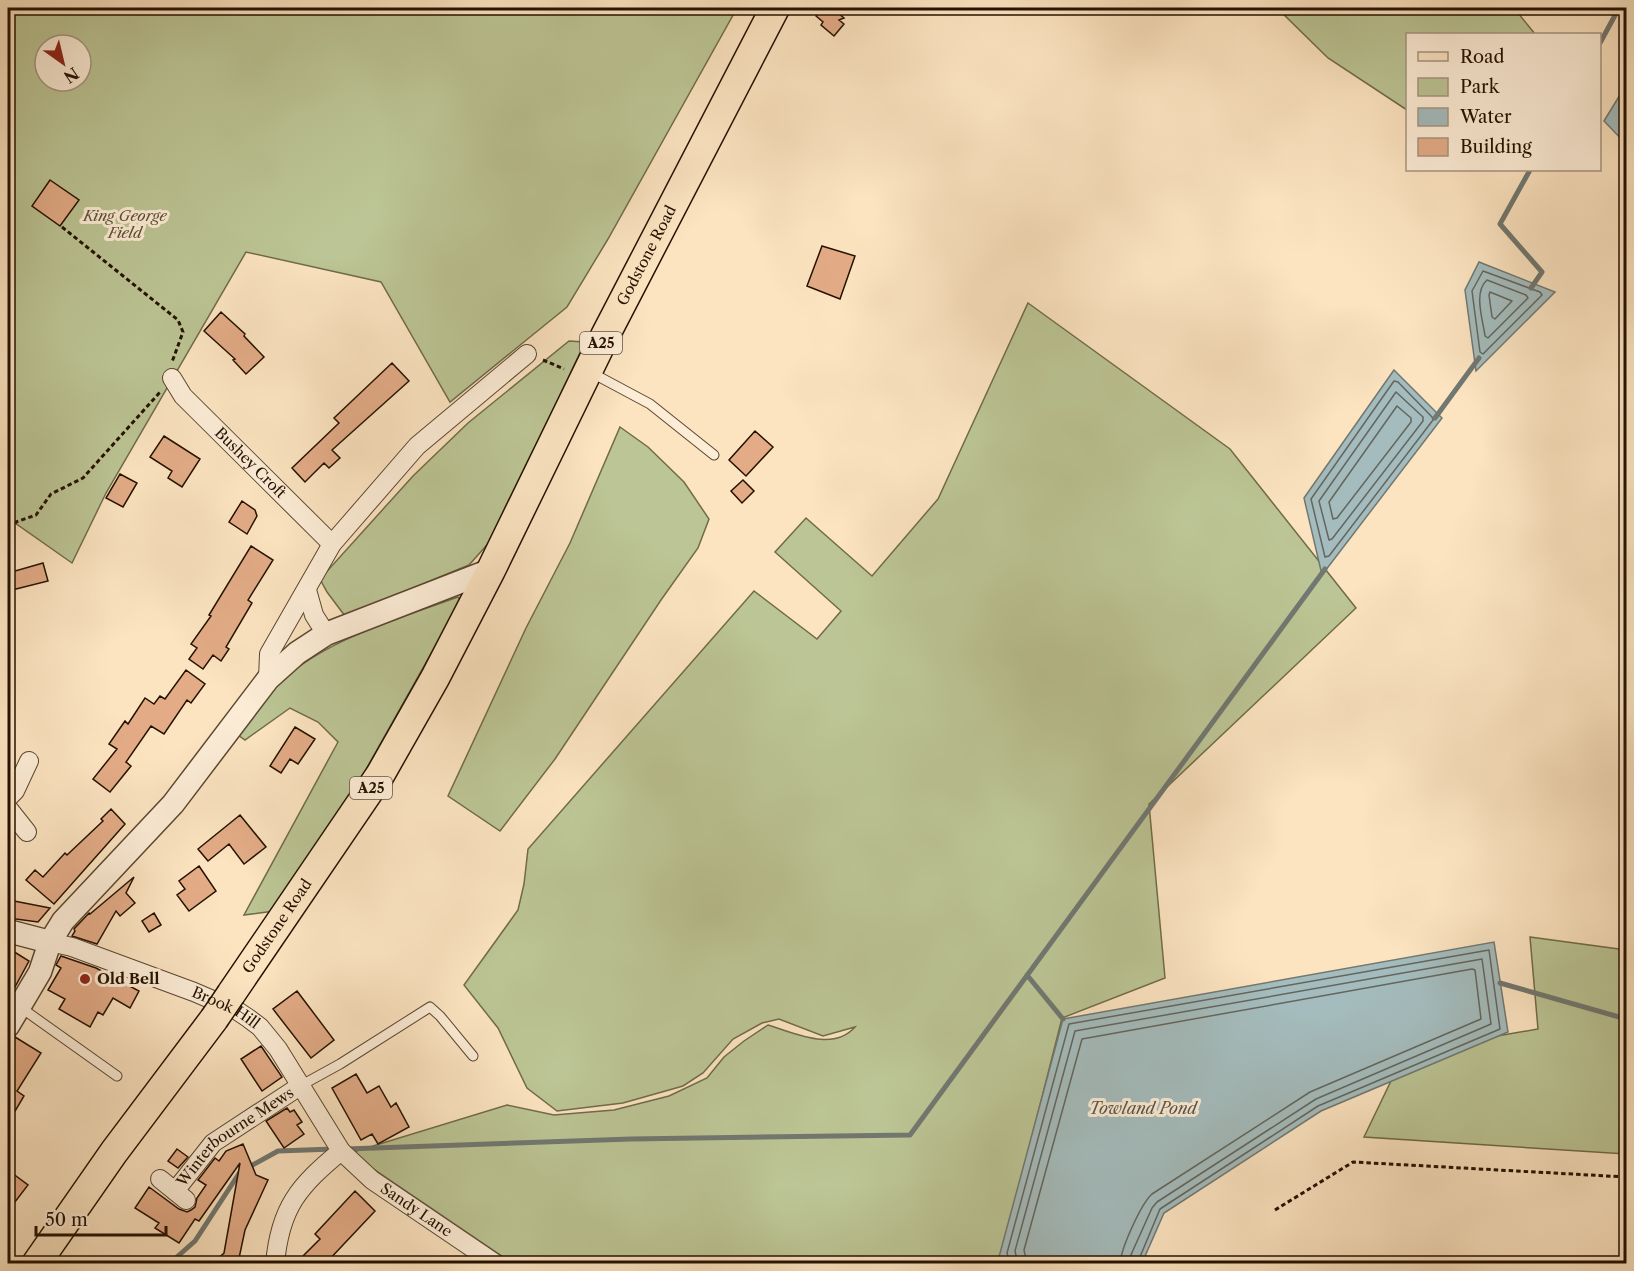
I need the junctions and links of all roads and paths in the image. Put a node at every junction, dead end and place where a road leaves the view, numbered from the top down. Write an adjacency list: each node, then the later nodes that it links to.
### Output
1 (775, 8): 4 (main road, Godstone Road / A25)
2 (62, 227): 5 (path)
3 (527, 354): 4 (path); 8 (street)
4 (578, 371): 6 (lane); 9 (main road, Godstone Road / A25)
5 (172, 378): 7 (path); 8 (street, Bushey Croft)
6 (714, 455)
7 (8, 537)
8 (332, 544): 10 (street)
9 (491, 570): 11 (street); 28 (main road, Godstone Road / A25, bridge)
10 (307, 590): 11 (street); 12 (street)
11 (326, 634): 12 (street)
12 (267, 679): 18 (street)
13 (29, 761): 14 (street)
14 (8, 798)
15 (8, 808): 16 (street)
16 (27, 832)
17 (8, 931): 18 (street)
18 (50, 942): 19 (street); 23 (street, Brook Hill)
19 (20, 1007): 20 (street); 22 (lane)
20 (8, 1026)
21 (473, 1056): 23 (lane)
22 (117, 1076)
23 (300, 1086): 24 (street, Brook Hill); 26 (street, Winterbourne Mews)
24 (337, 1145): 29 (street); 30 (street, Sandy Lane)
25 (1626, 1177): 27 (path)
26 (160, 1179)
27 (1275, 1210)
28 (36, 1263)
29 (275, 1263)
30 (496, 1263)

